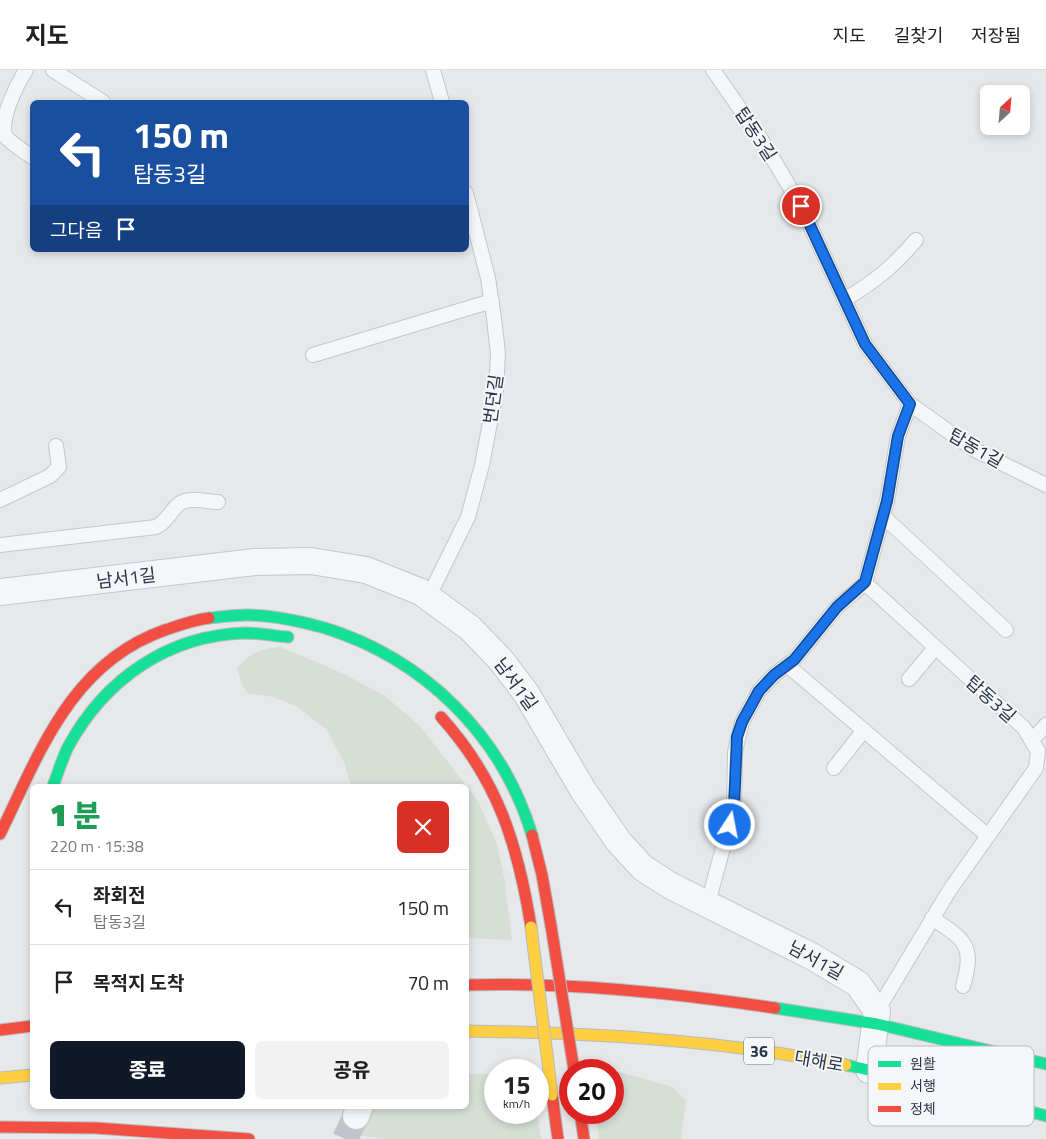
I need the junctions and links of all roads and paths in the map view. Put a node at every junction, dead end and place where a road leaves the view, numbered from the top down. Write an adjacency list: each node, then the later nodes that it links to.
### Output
1 (26, 70): 7 (lane)
2 (53, 70): 5 (lane)
3 (433, 70): 6 (lane)
4 (712, 70): 10 (lane, 탑동3길)
5 (100, 100)
6 (441, 100)
7 (30, 155)
8 (469, 205): 11 (lane, 번던길)
9 (916, 240): 10 (lane)
10 (844, 300): 13 (lane, 탑동3길)
11 (492, 301): 12 (lane); 22 (lane, 번던길)
12 (313, 356)
13 (910, 404): 15 (lane, 탑동1길); 18 (lane)
14 (56, 446): 16 (lane)
15 (1046, 485)
16 (0, 500)
17 (218, 502): 19 (lane)
18 (883, 516): 20 (lane); 23 (lane)
19 (0, 545)
20 (865, 582): 25 (lane, 탑동3길); 26 (lane)
21 (0, 592): 22 (street, 남서1길)
22 (428, 598): 37 (street, 남서1길)
23 (1006, 630)
24 (300, 639): 34 (highway)
25 (935, 648): 27 (lane); 31 (lane, 탑동3길)
26 (787, 665): 30 (lane); 37 (lane)
27 (909, 679)
28 (432, 709): 54 (highway, bridge)
29 (1046, 725): 31 (lane)
30 (864, 730): 32 (lane); 36 (lane)
31 (1033, 739): 33 (lane)
32 (834, 768)
33 (1041, 771): 36 (lane)
34 (54, 784)
35 (0, 834): 47 (highway, bridge)
36 (988, 836): 38 (lane)
37 (708, 903): 41 (street, 남서1길)
38 (932, 918): 40 (lane); 41 (lane)
39 (469, 985): 41 (highway)
40 (963, 986)
41 (877, 1018): 45 (street); 46 (highway)
42 (30, 1026): 43 (highway)
43 (0, 1030)
44 (469, 1031): 48 (highway, 대해로 / 36)
45 (873, 1046)
46 (980, 1046)
47 (572, 1059)
48 (868, 1070)
49 (30, 1075): 50 (highway)
50 (0, 1078)
51 (582, 1124): 55 (highway)
52 (0, 1127): 53 (highway)
53 (249, 1139)
54 (558, 1139)
55 (584, 1139)

